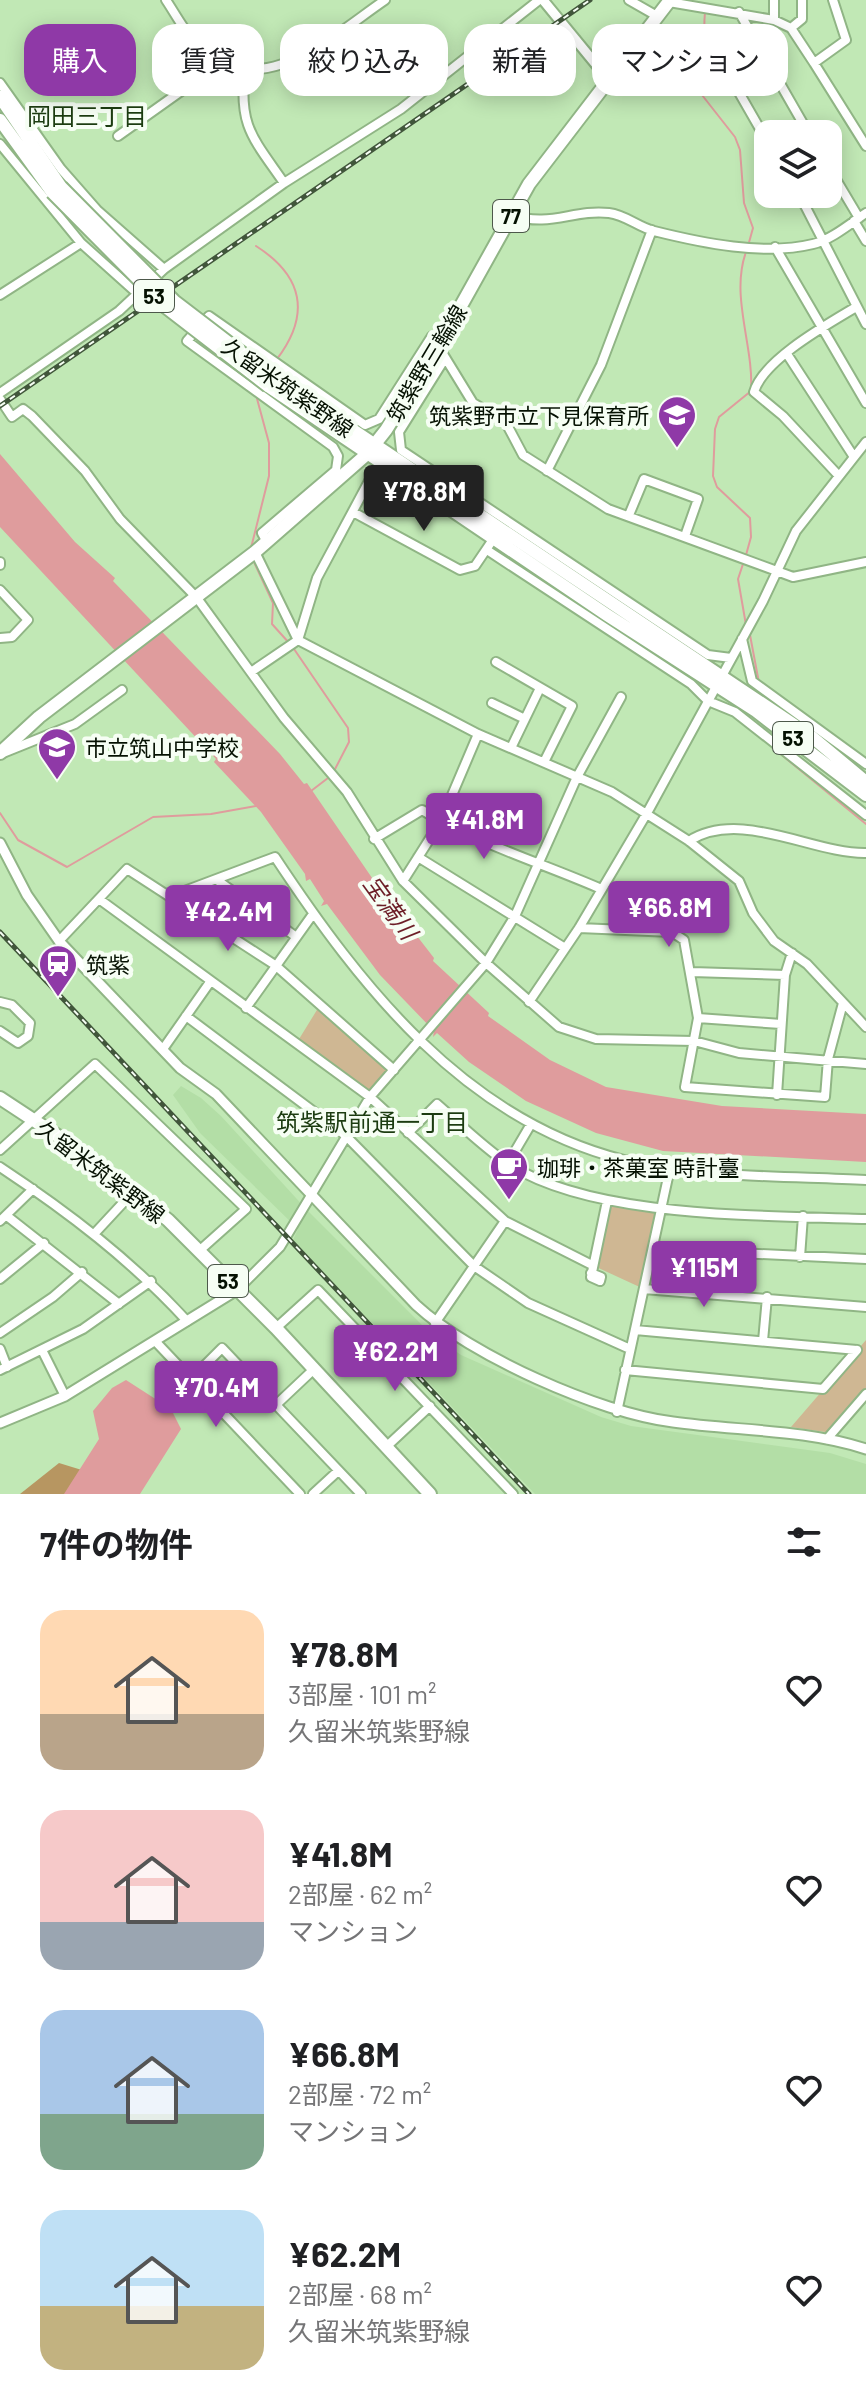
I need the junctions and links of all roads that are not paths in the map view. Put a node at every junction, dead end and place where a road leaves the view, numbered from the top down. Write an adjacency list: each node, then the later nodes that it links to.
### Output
1 (166, 0): 12 (street)
2 (385, 0): 18 (street)
3 (541, 0): 16 (street); 32 (street)
4 (629, 0): 10 (street)
5 (774, 0): 11 (street)
6 (802, 0): 15 (street)
7 (833, 0): 17 (street)
8 (670, 1): 9 (street); 10 (main road, 筑紫野三輪線 / 77)
9 (739, 12): 11 (street); 14 (street)
10 (657, 16): 13 (main road, 筑紫野三輪線 / 77)
11 (774, 20): 15 (street)
12 (183, 24)
13 (651, 24)
14 (745, 24)
15 (791, 28): 17 (street)
16 (592, 60)
17 (814, 63): 31 (street)
18 (264, 71)
19 (0, 83): 43 (street)
20 (174, 96): 29 (street)
21 (243, 96): 32 (street)
22 (595, 96): 36 (main road, 筑紫野三輪線 / 77)
23 (741, 96): 27 (street)
24 (787, 96): 28 (street)
25 (0, 97): 34 (main road, 久留米筑紫野線 / 53)
26 (0, 120): 34 (main road, 久留米筑紫野線 / 53)
27 (755, 120)
28 (801, 120)
29 (118, 136)
30 (0, 144): 41 (street)
31 (866, 146)
32 (284, 183): 43 (street)
33 (842, 188): 37 (street)
34 (56, 189): 55 (main road, 久留米筑紫野線 / 53, bridge)
35 (806, 208): 39 (street)
36 (512, 215): 38 (street); 49 (main road, 筑紫野三輪線 / 77)
37 (860, 217): 39 (street); 40 (street)
38 (652, 230): 42 (street); 57 (street)
39 (821, 241): 42 (street); 46 (street)
40 (866, 241)
41 (81, 243): 44 (street); 45 (street)
42 (775, 247): 48 (street)
43 (164, 269): 44 (street)
44 (138, 294): 52 (street)
45 (0, 295)
46 (856, 307): 47 (street); 48 (street)
47 (866, 324)
48 (820, 328): 50 (street); 53 (street)
49 (438, 347): 51 (street); 55 (main road, 筑紫野三輪線 / 77); 64 (street)
50 (787, 354): 56 (street); 58 (street)
51 (444, 360): 57 (street); 73 (street)
52 (0, 396): 69 (street)
53 (866, 403)
54 (866, 442): 56 (street)
55 (370, 450): 63 (main road, 久留米筑紫野線 / 53); 64 (main road, 筑紫野三輪線 / 77)
56 (854, 457): 58 (street)
57 (547, 471): 61 (street)
58 (839, 476): 67 (street)
59 (369, 481): 60 (street)
60 (353, 512): 63 (street); 72 (street)
61 (629, 515): 62 (street); 62 (street)
62 (685, 536): 67 (street)
63 (493, 540): 76 (main road, 久留米筑紫野線 / 53); 80 (street)
64 (267, 542): 65 (main road, 筑紫野三輪線 / 77)
65 (255, 552): 69 (main road, 筑紫野三輪線 / 77); 72 (street)
66 (866, 562): 67 (street)
67 (778, 569): 71 (street)
68 (0, 590): 70 (street)
69 (197, 598): 75 (street); 85 (main road, 筑紫野三輪線 / 77)
70 (0, 638)
71 (742, 639): 73 (street); 87 (street)
72 (298, 640): 75 (street); 83 (street)
73 (731, 658): 76 (street)
74 (496, 662): 77 (street)
75 (251, 672): 94 (street)
76 (718, 682): 80 (street); 89 (main road, 久留米筑紫野線 / 53); 90 (main road, 久留米筑紫野線 / 53)
77 (540, 688): 82 (street); 86 (street)
78 (122, 690): 85 (street)
79 (621, 697): 88 (street)
80 (708, 701): 91 (street); 92 (street)
81 (492, 703): 82 (street)
82 (525, 719): 84 (street)
83 (478, 734): 84 (street); 93 (street)
84 (511, 748): 86 (street)
85 (0, 754)
86 (544, 762): 88 (street)
87 (866, 764)
88 (577, 777): 91 (street); 99 (street)
89 (866, 782)
90 (866, 795)
91 (647, 813): 95 (street); 102 (street)
92 (866, 815)
93 (441, 821): 94 (street); 98 (street); 99 (street)
94 (374, 839): 101 (street)
95 (689, 841): 97 (street); 111 (street)
96 (0, 843): 109 (street)
97 (866, 853)
98 (418, 857): 101 (street); 106 (street)
99 (538, 862): 102 (street); 106 (street)
100 (217, 880): 103 (street); 105 (street); 108 (street)
101 (403, 881): 112 (street)
102 (599, 888): 107 (street)
103 (171, 896): 104 (street); 113 (street)
104 (99, 899): 109 (street); 116 (street)
105 (313, 914): 108 (street); 126 (street)
106 (515, 916): 110 (street); 112 (street)
107 (579, 928): 110 (street); 114 (street)
108 (295, 936): 113 (street)
109 (59, 941): 128 (street)
110 (565, 948): 118 (street)
111 (792, 953): 115 (street); 119 (street)
112 (486, 963): 118 (street); 126 (street)
113 (275, 965): 120 (street); 132 (street)
114 (692, 972): 115 (street); 122 (street)
115 (785, 975): 123 (street)
116 (210, 982): 120 (street); 121 (street)
117 (0, 1002): 125 (street)
118 (529, 1002): 127 (street)
119 (843, 1003): 124 (street); 130 (street)
120 (246, 1008): 134 (street)
121 (186, 1016): 128 (street); 139 (street)
122 (698, 1018): 123 (street); 127 (street)
123 (781, 1024): 129 (street)
124 (866, 1027)
125 (0, 1031)
126 (421, 1038): 132 (street); 137 (street)
127 (694, 1041): 129 (street); 133 (street)
128 (163, 1049): 147 (street)
129 (781, 1056): 130 (street); 133 (street)
130 (828, 1059): 131 (street); 133 (street)
131 (866, 1064)
132 (394, 1070): 134 (street)
133 (777, 1095)
134 (370, 1097): 138 (street); 139 (street)
135 (0, 1098): 136 (main road, 久留米筑紫野線 / 53)
136 (32, 1120): 140 (street); 146 (main road, 久留米筑紫野線 / 53); 157 (street)
137 (531, 1124): 141 (street); 143 (street)
138 (408, 1133): 141 (street); 153 (street)
139 (345, 1135): 147 (street); 160 (street)
140 (0, 1150)
141 (508, 1163): 148 (street)
142 (0, 1167): 145 (street)
143 (670, 1168): 144 (street); 149 (street)
144 (866, 1180)
145 (33, 1189): 151 (street); 154 (street)
146 (134, 1191): 154 (street); 157 (main road, 久留米筑紫野線 / 53)
147 (310, 1194): 165 (street); 170 (street)
148 (607, 1201): 149 (street); 153 (street)
149 (661, 1208): 150 (street); 156 (street)
150 (803, 1216): 152 (street); 158 (street)
151 (3, 1219): 155 (street)
152 (866, 1219)
153 (505, 1221): 160 (street)
154 (95, 1233): 163 (street)
155 (44, 1243): 161 (street); 162 (street)
156 (653, 1249): 158 (street); 164 (street)
157 (199, 1251): 165 (main road, 久留米筑紫野線 / 53)
158 (800, 1257): 159 (street)
159 (866, 1259)
160 (474, 1266): 170 (street); 177 (street)
161 (82, 1272): 167 (street); 173 (street)
162 (0, 1279)
163 (151, 1281): 167 (street); 169 (street)
164 (644, 1289): 166 (street); 172 (street)
165 (237, 1290): 169 (street); 171 (main road, 久留米筑紫野線 / 53)
166 (767, 1297): 168 (street); 174 (street)
167 (119, 1304): 178 (street)
168 (866, 1307)
169 (187, 1321): 175 (street)
170 (435, 1323): 187 (street)
171 (276, 1328): 180 (main road, 久留米筑紫野線 / 53); 186 (street)
172 (635, 1330): 174 (street); 177 (street)
173 (0, 1333)
174 (763, 1341): 181 (street)
175 (156, 1342): 182 (street); 183 (street)
176 (0, 1349): 179 (street)
177 (630, 1349): 181 (street)
178 (42, 1350): 179 (street); 183 (street)
179 (4, 1368)
180 (313, 1370): 185 (street); 190 (main road, 久留米筑紫野線 / 53)
181 (625, 1370): 187 (street)
182 (191, 1379): 185 (street); 193 (street)
183 (65, 1396): 188 (street)
184 (866, 1396): 189 (street)
185 (278, 1403): 192 (street)
186 (430, 1406): 190 (street); 197 (street)
187 (617, 1412): 189 (street)
188 (0, 1423)
189 (827, 1439): 191 (street)
190 (386, 1447): 196 (main road, 久留米筑紫野線 / 53)
191 (866, 1449)
192 (338, 1471): 194 (street); 195 (street)
193 (300, 1494)
194 (313, 1494)
195 (361, 1494)
196 (430, 1494)
197 (513, 1494)

